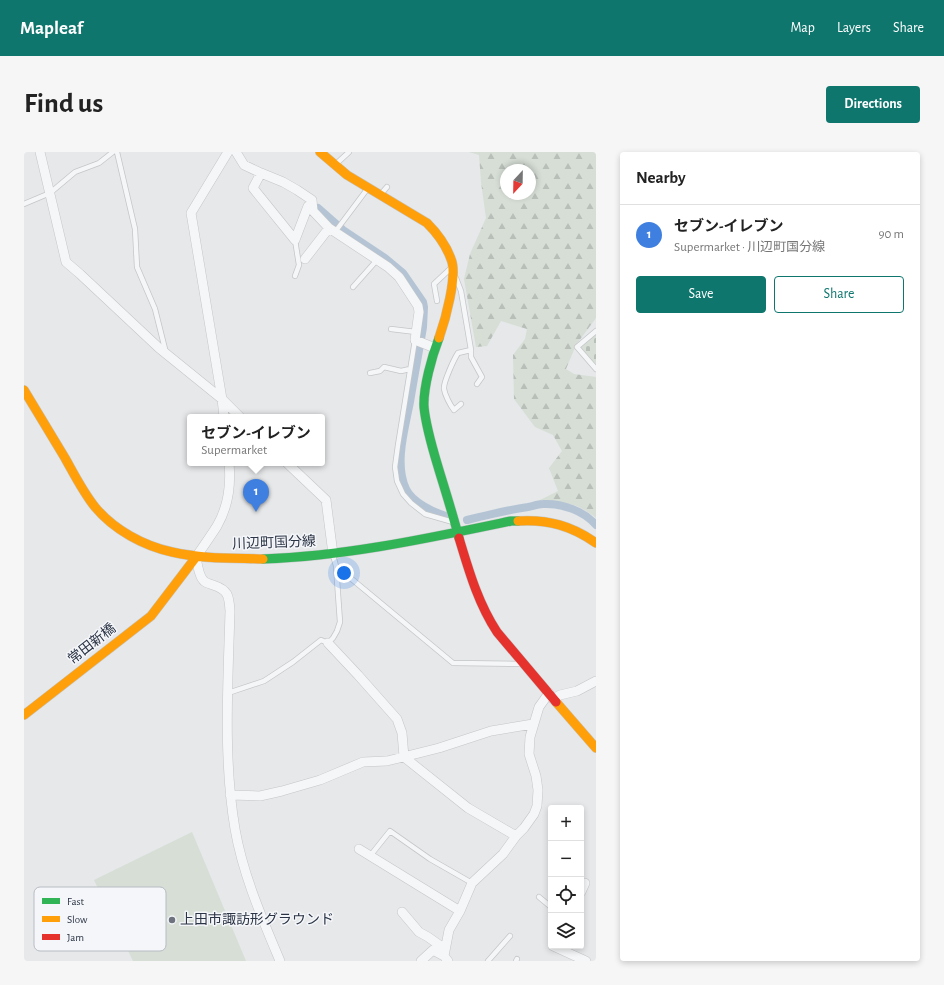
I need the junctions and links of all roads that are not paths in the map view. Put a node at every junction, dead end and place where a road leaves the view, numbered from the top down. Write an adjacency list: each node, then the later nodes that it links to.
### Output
1 (40, 152): 12 (street)
2 (113, 152): 12 (lane)
3 (117, 152): 29 (lane)
4 (228, 152): 35 (street)
5 (236, 152): 9 (street)
6 (320, 152): 8 (street)
7 (349, 152): 8 (lane)
8 (334, 165): 11 (street)
9 (261, 173): 15 (street); 17 (street)
10 (387, 187): 13 (lane)
11 (368, 188): 13 (street); 16 (lane)
12 (50, 193): 14 (lane); 29 (street)
13 (379, 195): 20 (street)
14 (24, 204)
15 (312, 205): 16 (street); 17 (street)
16 (333, 230): 18 (street); 19 (street)
17 (296, 240): 21 (lane)
18 (305, 259)
19 (377, 260): 22 (lane); 26 (street)
20 (453, 269): 23 (lane); 27 (street); 28 (lane)
21 (295, 276)
22 (354, 287)
23 (437, 301)
24 (391, 328): 26 (lane)
25 (596, 331): 30 (lane)
26 (418, 339): 27 (street); 31 (lane)
27 (435, 348): 41 (street)
28 (471, 350): 33 (lane); 36 (lane)
29 (166, 354): 35 (street)
30 (596, 368)
31 (410, 369): 32 (lane); 41 (lane)
32 (370, 373)
33 (477, 384)
34 (24, 390): 45 (street, 川辺町国分線)
35 (222, 400): 37 (street); 38 (street)
36 (461, 404)
37 (224, 414)
38 (237, 414)
39 (229, 466): 45 (street)
40 (290, 466): 44 (street)
41 (454, 523): 42 (street)
42 (457, 532): 43 (street, 川辺町国分線); 44 (street, 川辺町国分線); 48 (street)
43 (596, 543)
44 (333, 554): 45 (street, 川辺町国分線); 46 (lane)
45 (196, 557): 50 (street); 52 (street, 常田新橋)
46 (336, 566): 47 (lane); 48 (lane)
47 (328, 643): 50 (lane); 55 (street)
48 (524, 664): 51 (street)
49 (596, 681): 51 (street)
50 (228, 692): 56 (street)
51 (551, 696): 53 (street); 54 (street)
52 (24, 715)
53 (533, 724): 55 (street); 57 (street)
54 (596, 748)
55 (404, 756): 56 (street); 57 (street)
56 (230, 795): 68 (street)
57 (516, 836): 60 (street)
58 (359, 849): 59 (street)
59 (370, 856): 60 (lane); 63 (street)
60 (472, 883): 63 (street)
61 (540, 897): 62 (lane)
62 (548, 904)
63 (460, 911): 67 (street)
64 (402, 912): 67 (street)
65 (510, 936): 70 (lane)
66 (560, 949): 71 (street)
67 (445, 956): 69 (street)
68 (280, 961)
69 (420, 961)
70 (488, 961)
71 (586, 961)

